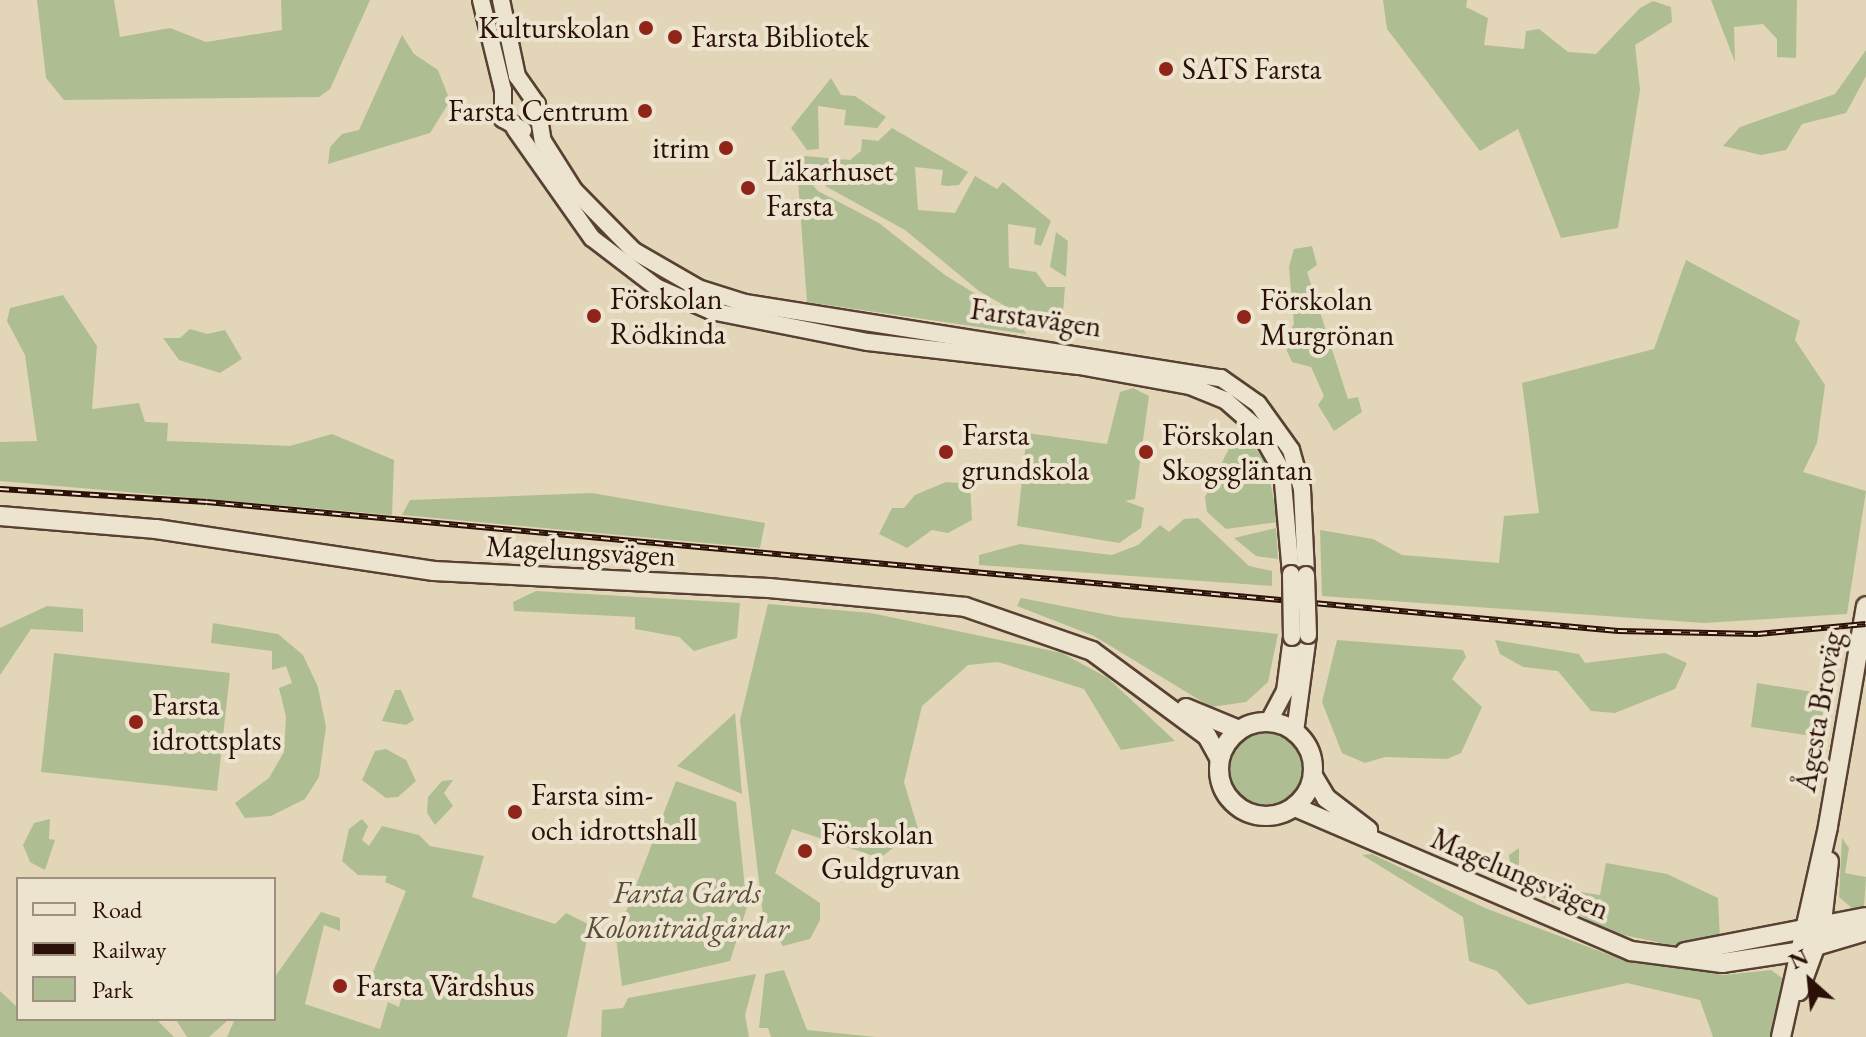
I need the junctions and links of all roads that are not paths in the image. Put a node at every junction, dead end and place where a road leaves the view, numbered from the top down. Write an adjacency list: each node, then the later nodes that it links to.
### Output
1 (481, 0): 4 (street, Farstavägen)
2 (501, 0): 3 (street, Farstavägen)
3 (525, 94): 4 (street); 5 (street, Farstavägen)
4 (505, 101): 6 (street, Farstavägen)
5 (537, 120): 6 (street); 8 (street, Farstavägen)
6 (515, 129): 8 (street, Farstavägen)
7 (0, 516): 11 (main road, Magelungsvägen)
8 (1299, 574): 10 (street, Farstavägen, bridge)
9 (1866, 606): 21 (main road, Ågesta Broväg)
10 (1300, 636): 12 (street, Farstavägen); 14 (street, Farstavägen)
11 (1145, 685): 13 (main road, Magelungsvägen); 15 (main road, Magelungsvägen)
12 (1269, 721): 13 (main road); 14 (main road)
13 (1239, 730): 15 (main road)
14 (1295, 732): 16 (main road)
15 (1219, 758): 17 (main road)
16 (1313, 776): 17 (main road); 18 (main road, Magelungsvägen)
17 (1295, 807): 18 (main road, Magelungsvägen)
18 (1389, 847): 21 (main road, Magelungsvägen)
19 (1866, 917): 21 (main road, Magelungsvägen)
20 (1866, 931): 21 (main road, Magelungsvägen)
21 (1808, 941): 22 (main road, Ågesta Broväg); 23 (main road, Ågesta Broväg)
22 (1781, 1037)
23 (1790, 1037)

